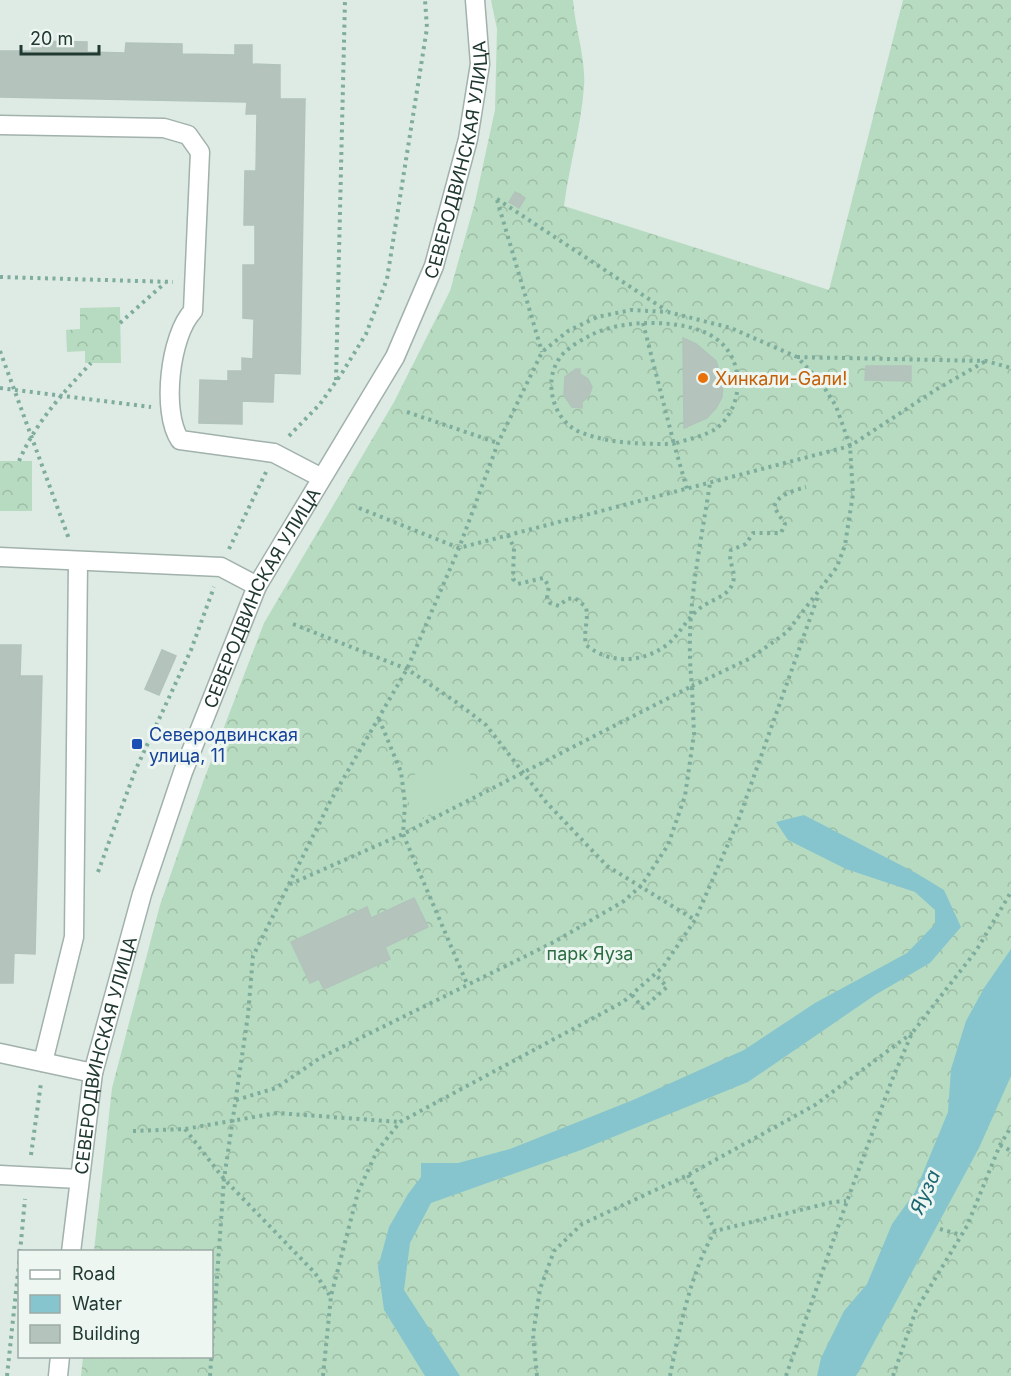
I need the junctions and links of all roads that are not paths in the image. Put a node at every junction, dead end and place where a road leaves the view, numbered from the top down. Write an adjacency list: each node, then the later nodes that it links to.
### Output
1 (475, 0): 3 (street, СЕВЕРОДВИНСКАЯ УЛИЦА)
2 (0, 125): 3 (street)
3 (320, 477): 6 (street, СЕВЕРОДВИНСКАЯ УЛИЦА)
4 (0, 557): 5 (street)
5 (78, 561): 6 (street); 8 (street)
6 (257, 586): 9 (street, СЕВЕРОДВИНСКАЯ УЛИЦА)
7 (0, 1053): 8 (street)
8 (43, 1062): 9 (street)
9 (93, 1073): 11 (street, СЕВЕРОДВИНСКАЯ УЛИЦА)
10 (0, 1175): 11 (street)
11 (79, 1179): 12 (street, СЕВЕРОДВИНСКАЯ УЛИЦА)
12 (71, 1250)
13 (60, 1358): 14 (street)
14 (58, 1376)

